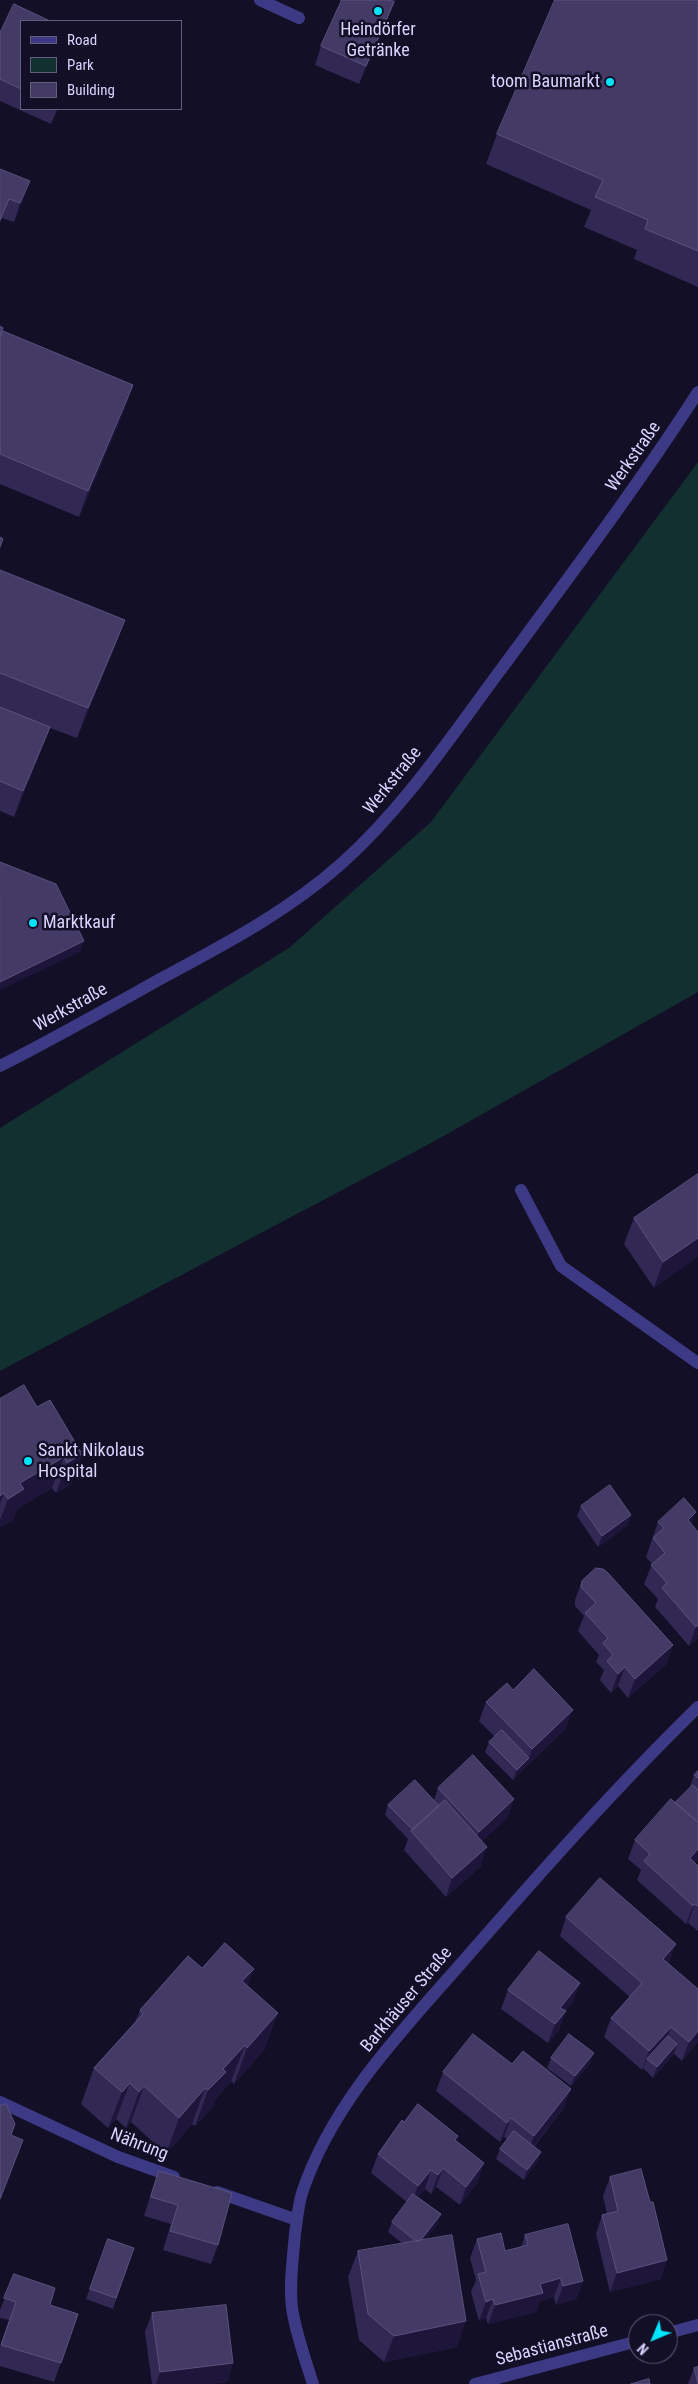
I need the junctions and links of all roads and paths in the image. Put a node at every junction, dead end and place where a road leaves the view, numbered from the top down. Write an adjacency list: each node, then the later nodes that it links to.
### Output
1 (260, 0): 2 (street)
2 (298, 18)
3 (698, 392): 4 (street, Werkstraße)
4 (0, 1066)
5 (521, 1190): 6 (street)
6 (698, 1364)
7 (698, 1707): 11 (street, Barkhäuser Straße)
8 (0, 2102): 9 (street, Nährung)
9 (184, 2180)
10 (203, 2187): 11 (street)
11 (297, 2220): 15 (street, Barkhäuser Straße)
12 (698, 2325): 13 (street)
13 (678, 2330)
14 (628, 2344): 16 (street, Sebastianstraße)
15 (313, 2384)
16 (475, 2384)

